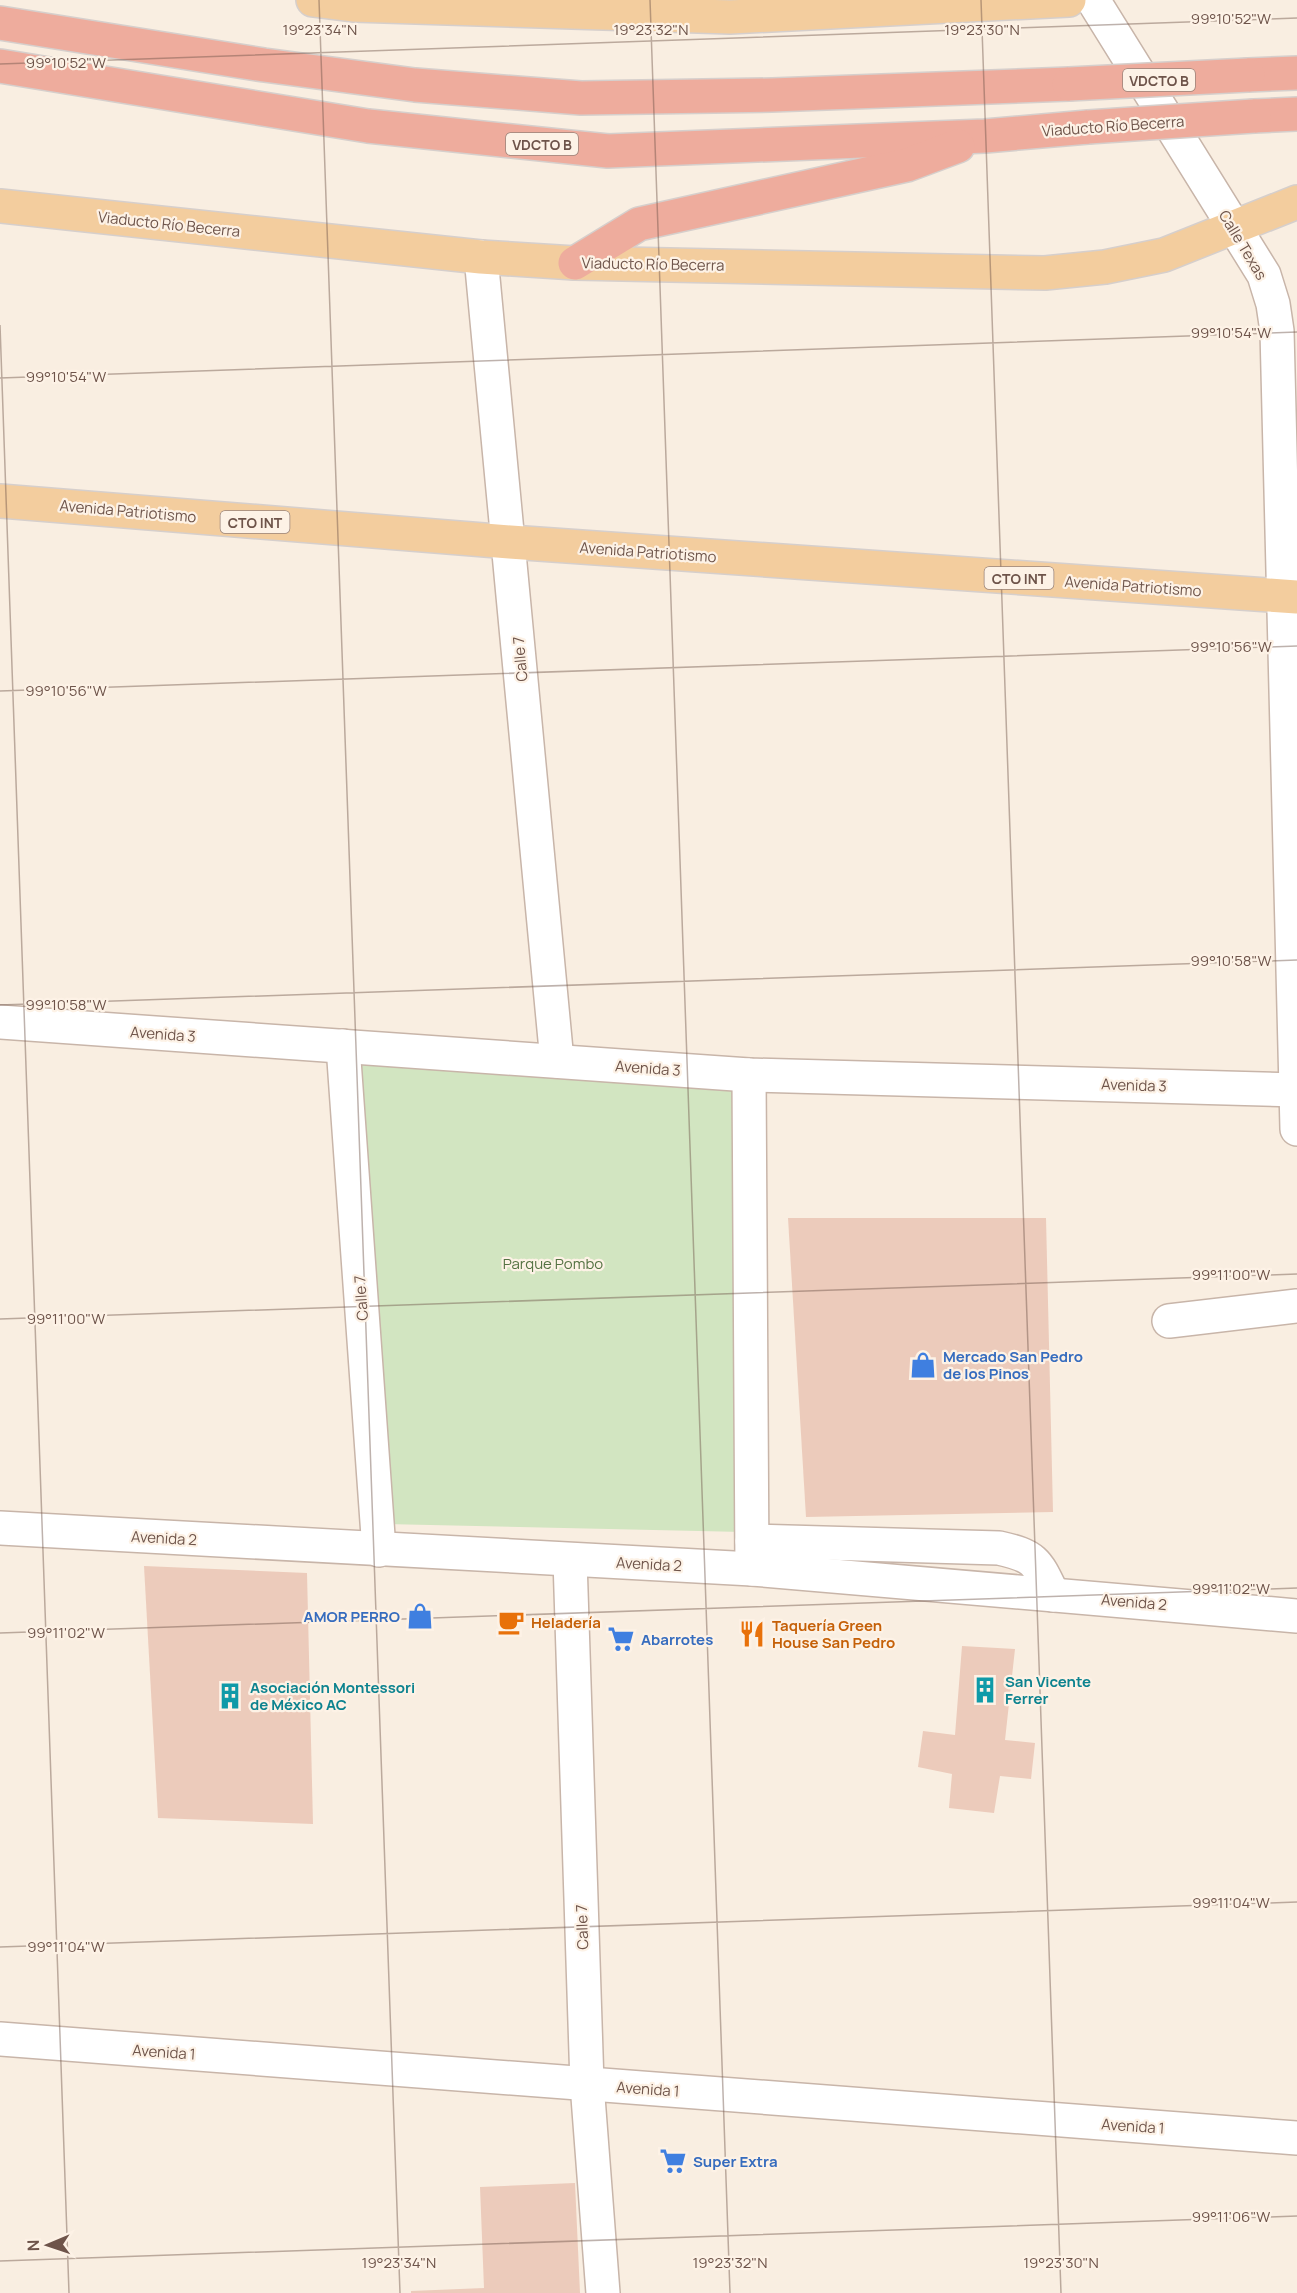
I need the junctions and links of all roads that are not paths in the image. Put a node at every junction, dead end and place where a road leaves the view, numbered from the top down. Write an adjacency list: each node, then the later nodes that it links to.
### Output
1 (313, 0): 4 (main road)
2 (1069, 0): 5 (main road)
3 (1093, 0): 13 (street, Calle Texas)
4 (352, 2): 5 (main road)
5 (727, 8)
6 (0, 23): 8 (highway, VDCTO B, bridge)
7 (0, 66): 10 (highway, Viaducto Río Becerra / VDCTO B)
8 (1297, 73)
9 (1297, 114): 10 (highway, Viaducto Río Becerra / VDCTO B, bridge)
10 (985, 136): 15 (highway)
11 (1297, 202): 13 (main road, Viaducto Río Becerra)
12 (0, 206): 14 (main road, Viaducto Río Becerra)
13 (1233, 228): 15 (main road, Viaducto Río Becerra); 18 (street, Calle Texas)
14 (481, 257): 15 (main road, Viaducto Río Becerra); 17 (street, Calle 7)
15 (575, 263)
16 (0, 501): 17 (main road, Avenida Patriotismo / CTO INT)
17 (510, 542): 18 (main road, Avenida Patriotismo / CTO INT); 21 (street, Calle 7)
18 (1290, 597): 23 (street, Calle Texas)
19 (0, 1022): 20 (street, Avenida 3)
20 (343, 1046): 21 (street, Avenida 3); 28 (street, Calle 7)
21 (557, 1061): 22 (street, Avenida 3)
22 (749, 1075): 23 (street, Avenida 3); 29 (street)
23 (1296, 1090): 24 (street, Calle Texas)
24 (1297, 1129)
25 (1297, 1306): 26 (street)
26 (1169, 1321)
27 (0, 1528): 28 (street, Avenida 2)
28 (379, 1550): 30 (street, Avenida 2)
29 (752, 1555): 30 (street, Avenida 2); 31 (street, Avenida 2)
30 (570, 1560): 33 (street, Calle 7)
31 (1297, 1616)
32 (0, 2039): 33 (street, Avenida 1)
33 (587, 2084): 34 (street, Avenida 1); 35 (street, Calle 7)
34 (1297, 2138)
35 (603, 2293)

